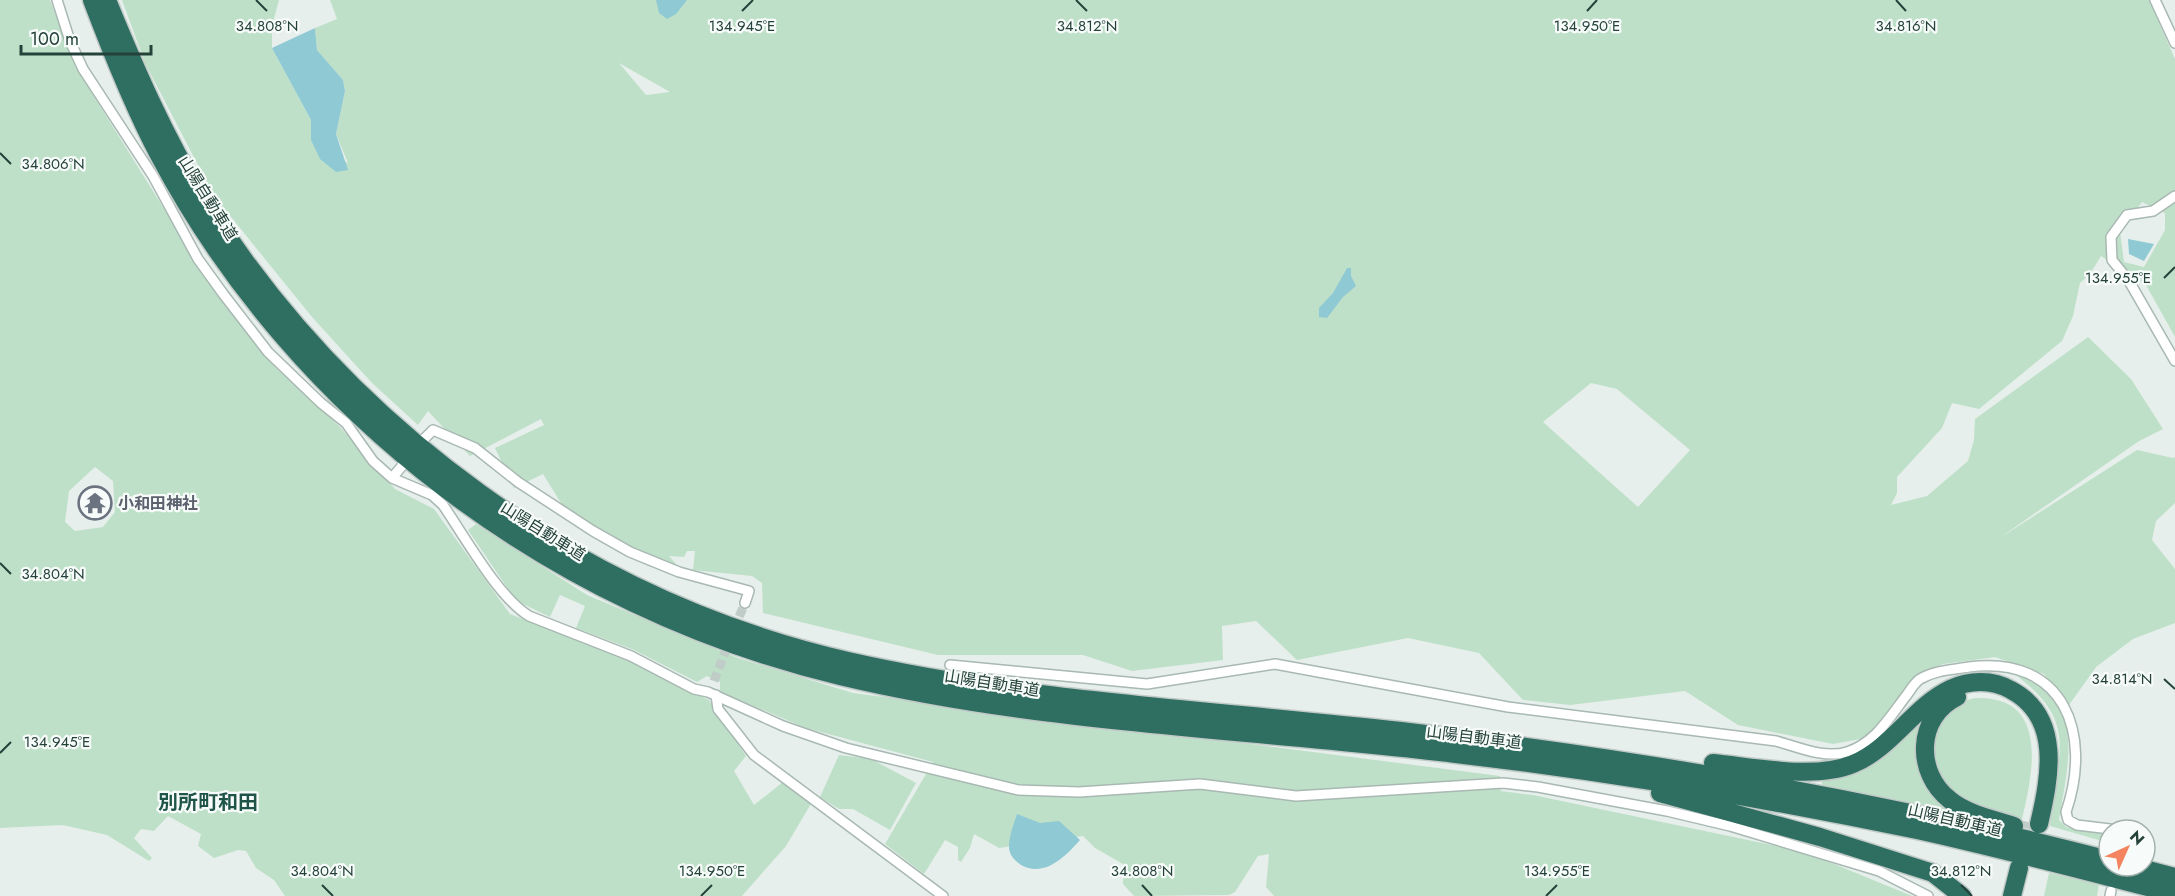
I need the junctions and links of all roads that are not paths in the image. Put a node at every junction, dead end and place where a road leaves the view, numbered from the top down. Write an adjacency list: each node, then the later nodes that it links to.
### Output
1 (57, 0): 10 (street)
2 (92, 0): 16 (highway, 山陽自動車道)
3 (107, 0): 15 (highway, 山陽自動車道)
4 (2155, 0): 5 (street)
5 (2175, 43)
6 (2175, 196): 7 (street)
7 (2175, 361)
8 (423, 441): 11 (street)
9 (402, 466): 10 (street)
10 (392, 478): 14 (street)
11 (745, 603)
12 (950, 665): 17 (street)
13 (714, 681): 14 (street)
14 (712, 694): 23 (street); 24 (street)
15 (1508, 745): 18 (highway); 19 (highway, 山陽自動車道)
16 (1590, 771): 22 (highway, 山陽自動車道); 25 (highway)
17 (2097, 827)
18 (2097, 857)
19 (2097, 857)
20 (2157, 872): 21 (highway)
21 (2175, 877)
22 (2175, 894)
23 (943, 896)
24 (1928, 896)
25 (1962, 896)
26 (2012, 896): 27 (highway)
27 (2021, 896)

